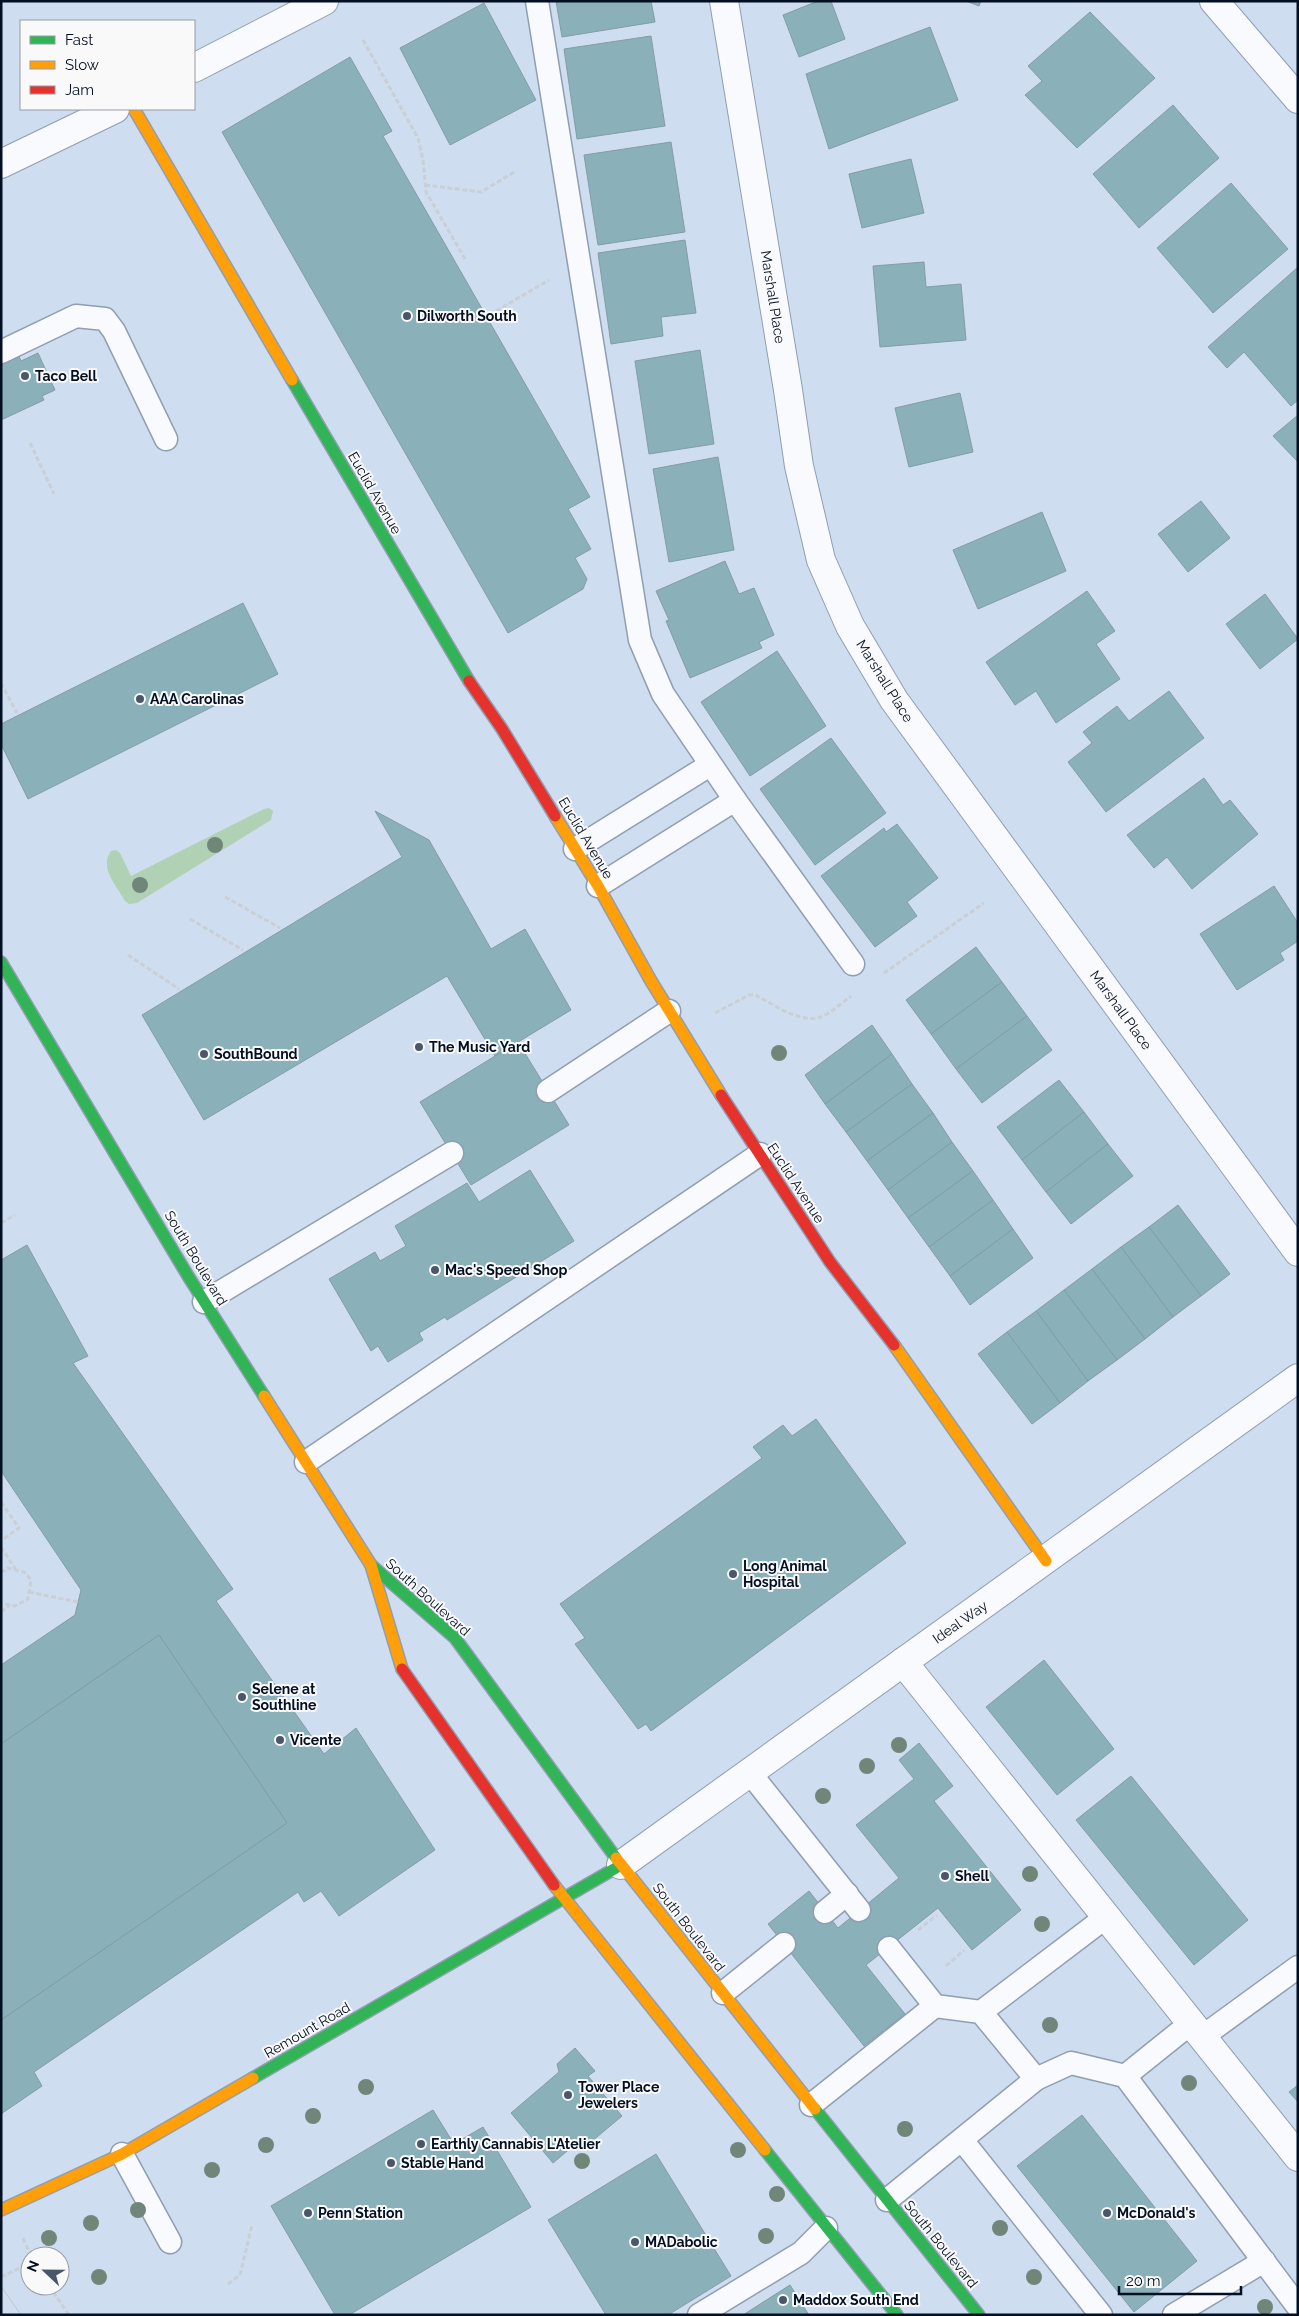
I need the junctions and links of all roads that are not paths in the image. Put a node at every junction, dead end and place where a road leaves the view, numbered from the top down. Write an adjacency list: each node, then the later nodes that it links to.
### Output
1 (324, 1): 5 (street)
2 (537, 1): 12 (lane)
3 (724, 1): 22 (street, Marshall Place)
4 (1214, 1): 6 (street)
5 (195, 67)
6 (1298, 99)
7 (113, 110): 9 (street)
8 (135, 110): 14 (main road, Euclid Avenue)
9 (1, 164)
10 (1, 352): 11 (lane)
11 (166, 439)
12 (710, 765): 13 (lane); 14 (lane)
13 (735, 800): 15 (lane); 16 (lane)
14 (575, 849): 15 (main road, Euclid Avenue)
15 (598, 886): 18 (main road, Euclid Avenue)
16 (853, 964)
17 (4, 972): 23 (main road, South Boulevard)
18 (669, 1011): 19 (lane); 21 (main road, Euclid Avenue)
19 (548, 1091)
20 (452, 1153): 23 (lane)
21 (760, 1154): 25 (lane); 26 (main road, Euclid Avenue)
22 (1298, 1252)
23 (204, 1302): 25 (main road, South Boulevard)
24 (1298, 1378): 26 (street, Ideal Way)
25 (306, 1462): 27 (main road, South Boulevard)
26 (1046, 1561): 28 (street, Ideal Way)
27 (371, 1565): 30 (main road, South Boulevard); 31 (main road, South Boulevard)
28 (903, 1662): 29 (street, Ideal Way); 33 (street)
29 (750, 1773): 30 (street, Ideal Way); 32 (lane)
30 (621, 1866): 31 (main road, Remount Road); 37 (main road, South Boulevard)
31 (564, 1898): 45 (main road, Remount Road); 49 (main road, South Boulevard)
32 (825, 1912)
33 (1106, 1917): 39 (lane); 40 (street)
34 (784, 1944): 37 (lane)
35 (889, 1948): 38 (lane)
36 (1298, 1967): 40 (lane)
37 (723, 1994): 43 (main road, South Boulevard)
38 (935, 2006): 39 (lane); 43 (lane)
39 (981, 2012): 42 (lane)
40 (1197, 2030): 41 (lane); 46 (street)
41 (1125, 2076): 42 (lane); 51 (lane)
42 (1036, 2079): 44 (lane)
43 (811, 2105): 47 (main road, South Boulevard)
44 (962, 2140): 47 (lane); 56 (lane)
45 (122, 2154): 48 (main road, Remount Road); 50 (lane)
46 (1298, 2157)
47 (887, 2200): 55 (main road, South Boulevard)
48 (1, 2210)
49 (826, 2228): 53 (lane); 54 (main road, South Boulevard)
50 (170, 2242)
51 (1264, 2261): 52 (lane); 57 (lane)
52 (1298, 2307)
53 (699, 2315)
54 (897, 2315)
55 (979, 2315)
56 (1101, 2315)
57 (1174, 2315)

